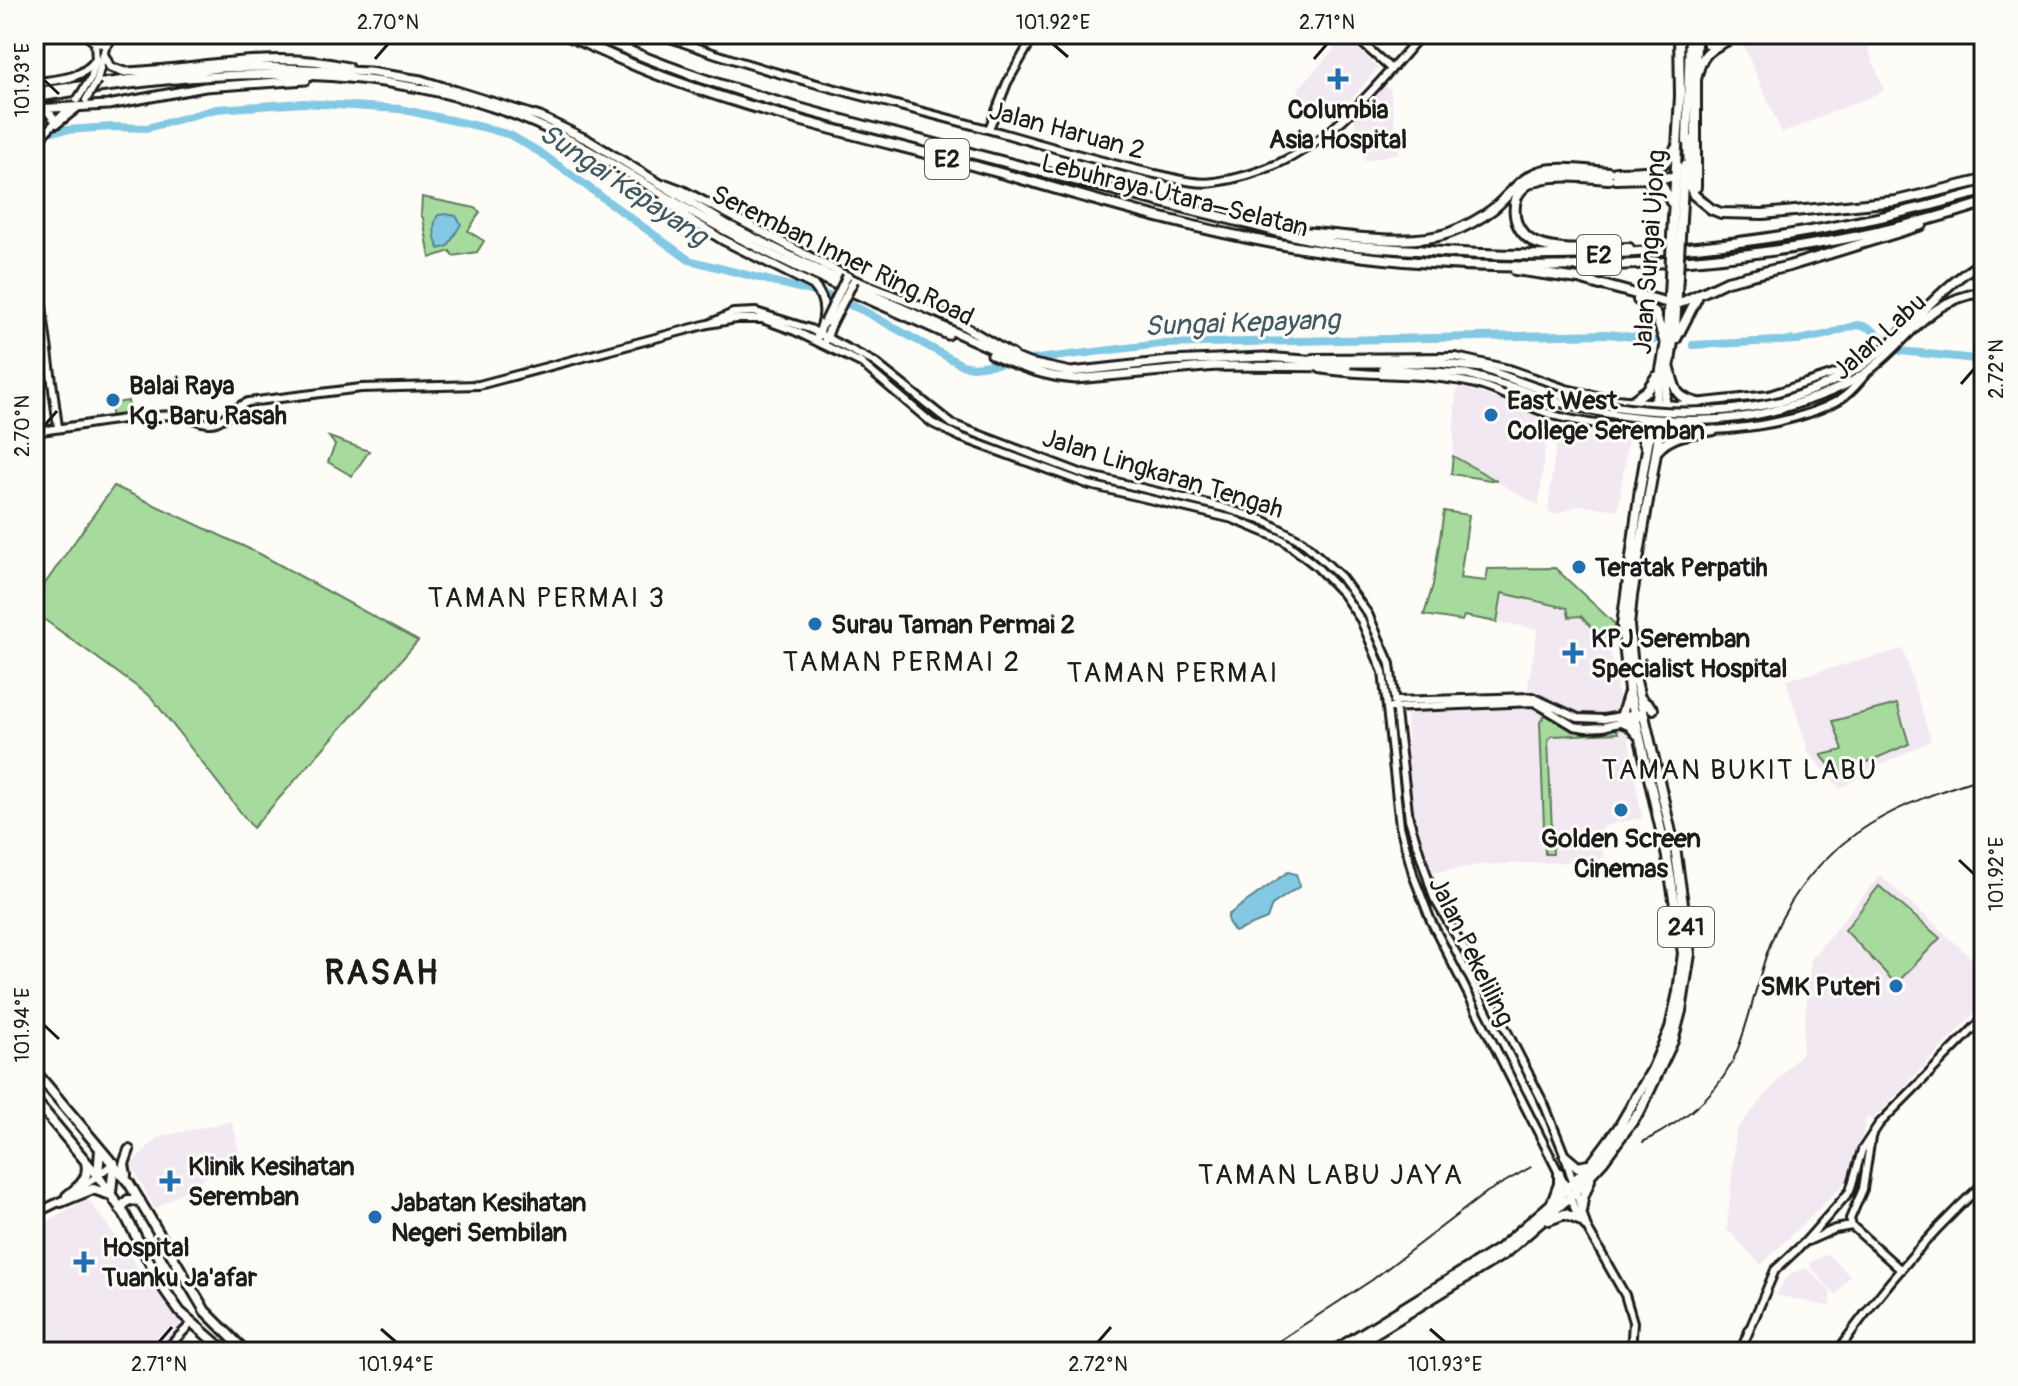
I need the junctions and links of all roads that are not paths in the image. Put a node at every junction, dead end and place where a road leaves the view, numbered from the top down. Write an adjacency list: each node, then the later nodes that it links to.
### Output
1 (87, 34): 14 (street)
2 (115, 34): 13 (street)
3 (564, 34): 48 (highway, Lebuhraya Utara–Selatan / E2)
4 (591, 34): 44 (highway, Lebuhraya Utara–Selatan / E2)
5 (659, 34): 29 (street, Jalan Haruan 2)
6 (1035, 34): 29 (street)
7 (1352, 34): 17 (street)
8 (1422, 34): 17 (street, Jalan Haruan 2)
9 (1678, 34): 32 (highway, Jalan Sungai Ujong / 241)
10 (1690, 34): 27 (highway, Jalan Sungai Ujong)
11 (1699, 34): 12 (street); 27 (main road)
12 (1737, 34): 39 (highway)
13 (110, 41): 14 (street); 15 (street)
14 (95, 43): 16 (street)
15 (104, 55): 18 (main road); 20 (street)
16 (96, 60): 20 (street); 21 (main road)
17 (1391, 69): 29 (street, Jalan Haruan 2)
18 (369, 72): 22 (main road, Seremban Inner Ring Road); 37 (main road, Seremban Inner Ring Road)
19 (337, 77): 23 (main road, Seremban Inner Ring Road); 24 (main road); 37 (main road, Seremban Inner Ring Road)
20 (94, 80): 24 (street, bridge)
21 (34, 83)
22 (34, 92)
23 (34, 98)
24 (79, 102): 25 (main road); 28 (street)
25 (45, 108): 26 (main road); 28 (main road)
26 (34, 109)
27 (1690, 114): 30 (highway, Jalan Sungai Ujong / 241)
28 (53, 124): 31 (street)
29 (989, 129)
30 (1688, 138): 39 (highway); 43 (highway, Jalan Sungai Ujong / 241)
31 (34, 144)
32 (1676, 148): 33 (highway); 34 (highway, Jalan Sungai Ujong / 241)
33 (1613, 175): 35 (highway); 44 (highway); 46 (highway)
34 (1675, 177): 35 (highway); 41 (highway, Jalan Sungai Ujong / 241)
35 (1644, 178): 41 (highway)
36 (1984, 180): 39 (highway)
37 (654, 185): 49 (main road); 54 (main road); 58 (main road, Seremban Inner Ring Road)
38 (1984, 191): 46 (highway, Lebuhraya Utara–Selatan / E2)
39 (1701, 202)
40 (1984, 203): 42 (highway, Lebuhraya Utara–Selatan / E2)
41 (1673, 207): 43 (highway, Jalan Sungai Ujong / 241)
42 (1945, 215): 48 (highway, Lebuhraya Utara–Selatan / E2); 50 (highway)
43 (1677, 218): 53 (highway, Jalan Sungai Ujong / 241, bridge)
44 (1277, 231): 46 (highway, Lebuhraya Utara–Selatan / E2)
45 (34, 246): 69 (street)
46 (1662, 252)
47 (1984, 261): 55 (main road, Jalan Labu)
48 (1489, 265): 52 (highway)
49 (850, 278): 54 (main road, bridge); 59 (main road)
50 (1703, 292): 53 (highway); 57 (highway)
51 (1984, 292): 55 (main road, Jalan Labu)
52 (1627, 293): 53 (highway); 57 (highway)
53 (1672, 305): 57 (highway, Jalan Sungai Ujong / 241)
54 (828, 323): 56 (main road)
55 (1905, 332): 62 (main road, Jalan Labu)
56 (821, 339): 64 (street, Jalan Lingkaran Tengah); 70 (street, Jalan Lingkaran Tengah); 73 (street, Jalan Lingkaran Tengah)
57 (1669, 341): 60 (highway, Jalan Sungai Ujong / 241)
58 (995, 353): 59 (main road, Seremban Inner Ring Road); 61 (main road, Seremban Inner Ring Road)
59 (1018, 360): 61 (main road, Seremban Inner Ring Road)
60 (1667, 361): 63 (highway, Jalan Sungai Ujong / 241); 67 (highway, Jalan Sungai Ujong / 241); 68 (highway)
61 (1305, 363): 65 (main road); 65 (main road); 66 (street, Seremban Inner Ring Road); 72 (street, Seremban Inner Ring Road)
62 (1872, 363): 65 (main road, bridge); 68 (street, Jalan Labu); 77 (street, Jalan Labu)
63 (1660, 371): 66 (highway); 67 (highway, Jalan Sungai Ujong / 241)
64 (904, 385): 70 (street); 71 (street, Jalan Lingkaran Tengah)
65 (1519, 386)
66 (1632, 401): 67 (street, Seremban Inner Ring Road); 72 (street)
67 (1659, 404): 68 (street, Jalan Labu); 74 (highway, Jalan Sungai Ujong / 241); 75 (highway, Jalan Sungai Ujong / 241)
68 (1693, 404): 76 (street)
69 (55, 411): 73 (street); 78 (street)
70 (924, 415): 71 (street); 82 (street, Jalan Lingkaran Tengah)
71 (952, 424): 83 (street, Jalan Lingkaran Tengah)
72 (1628, 426): 74 (street, Seremban Inner Ring Road); 79 (highway)
73 (58, 427): 78 (street, Jalan Lingkaran Tengah)
74 (1649, 428): 75 (street, Seremban Inner Ring Road); 79 (highway, Jalan Sungai Ujong / 241)
75 (1660, 429): 76 (street, Jalan Labu); 80 (highway, Jalan Sungai Ujong / 241)
76 (1688, 430): 77 (street, Jalan Labu)
77 (1714, 430): 80 (highway)
78 (37, 432)
79 (1646, 448): 81 (highway, Jalan Sungai Ujong / 241)
80 (1655, 454): 84 (highway, Jalan Sungai Ujong / 241)
81 (1629, 690): 84 (highway, Jalan Sungai Ujong / 241); 85 (highway)
82 (1387, 704): 83 (street); 94 (street, Jalan Pekeliling)
83 (1397, 704): 85 (street); 93 (street, Jalan Pekeliling)
84 (1644, 714): 85 (street); 86 (highway, Jalan Sungai Ujong / 241); 86 (highway)
85 (1620, 720): 86 (highway)
86 (1644, 735): 99 (highway, Jalan Sungai Ujong / 241)
87 (1984, 1018): 92 (street)
88 (34, 1070): 90 (highway)
89 (34, 1099): 91 (highway)
90 (80, 1125): 91 (highway); 95 (highway)
91 (65, 1135): 97 (highway)
92 (1871, 1135): 112 (street); 114 (street)
93 (1559, 1140): 94 (street); 96 (street, Jalan Pekeliling)
94 (1545, 1146): 100 (street, Jalan Pekeliling)
95 (99, 1148): 98 (highway); 101 (highway); 102 (highway)
96 (1565, 1156): 99 (highway); 104 (street, Jalan Pekeliling)
97 (86, 1160): 101 (highway); 107 (highway)
98 (114, 1163): 101 (street); 102 (highway); 105 (highway)
99 (1593, 1167): 104 (highway, Jalan Sungai Ujong / 241); 111 (highway)
100 (1559, 1173): 104 (street, Jalan Pekeliling); 108 (highway)
101 (98, 1176): 105 (highway); 107 (street)
102 (129, 1183): 106 (highway)
103 (1984, 1183): 115 (street)
104 (1571, 1190): 108 (highway, Jalan Sungai Ujong / 241); 111 (street); 113 (highway, Jalan Sungai Ujong / 241)
105 (112, 1197): 107 (highway); 109 (highway)
106 (140, 1201): 109 (highway); 119 (highway)
107 (61, 1202): 110 (street)
108 (1551, 1204): 120 (highway, Jalan Sungai Ujong / 241)
109 (120, 1209): 116 (highway)
110 (34, 1214)
111 (1580, 1216): 113 (highway); 122 (street)
112 (1852, 1226): 114 (street); 115 (street)
113 (1532, 1232): 121 (highway, Jalan Sungai Ujong / 241)
114 (1805, 1242): 123 (street)
115 (1901, 1270): 124 (street)
116 (192, 1323): 117 (street); 118 (highway)
117 (163, 1352)
118 (226, 1352)
119 (246, 1352)
120 (1332, 1352)
121 (1344, 1352)
122 (1629, 1352)
123 (1740, 1352)
124 (1837, 1352)

